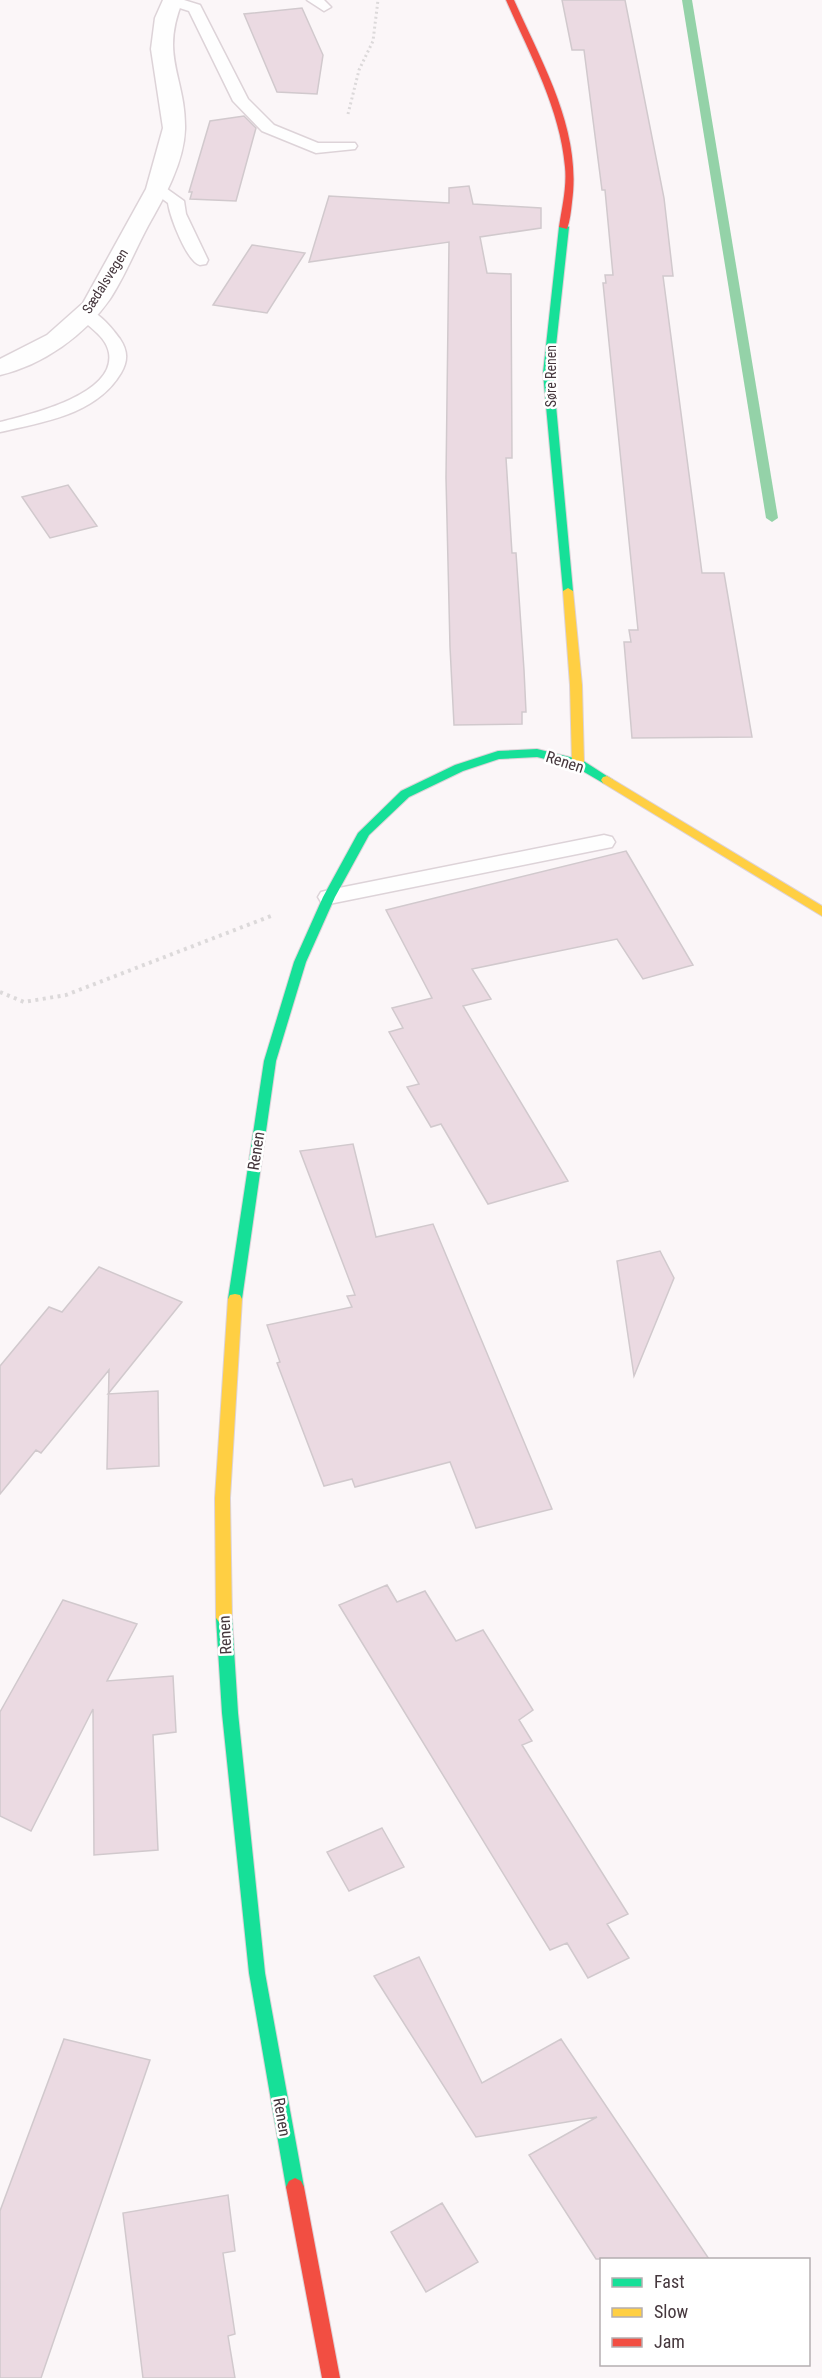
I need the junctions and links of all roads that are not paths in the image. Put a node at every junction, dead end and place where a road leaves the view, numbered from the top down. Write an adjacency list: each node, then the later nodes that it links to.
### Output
1 (510, 0): 9 (street, Søre Renen)
2 (173, 1): 3 (lane); 4 (street, Sædalsvegen)
3 (349, 146)
4 (157, 189): 5 (lane); 6 (street, Sædalsvegen)
5 (200, 260)
6 (86, 314): 7 (street, Sædalsvegen); 8 (lane)
7 (0, 368)
8 (0, 427)
9 (578, 763): 11 (street, Renen); 12 (street, Renen)
10 (604, 842): 11 (lane)
11 (329, 897): 13 (street, Renen)
12 (822, 912)
13 (331, 2378)

